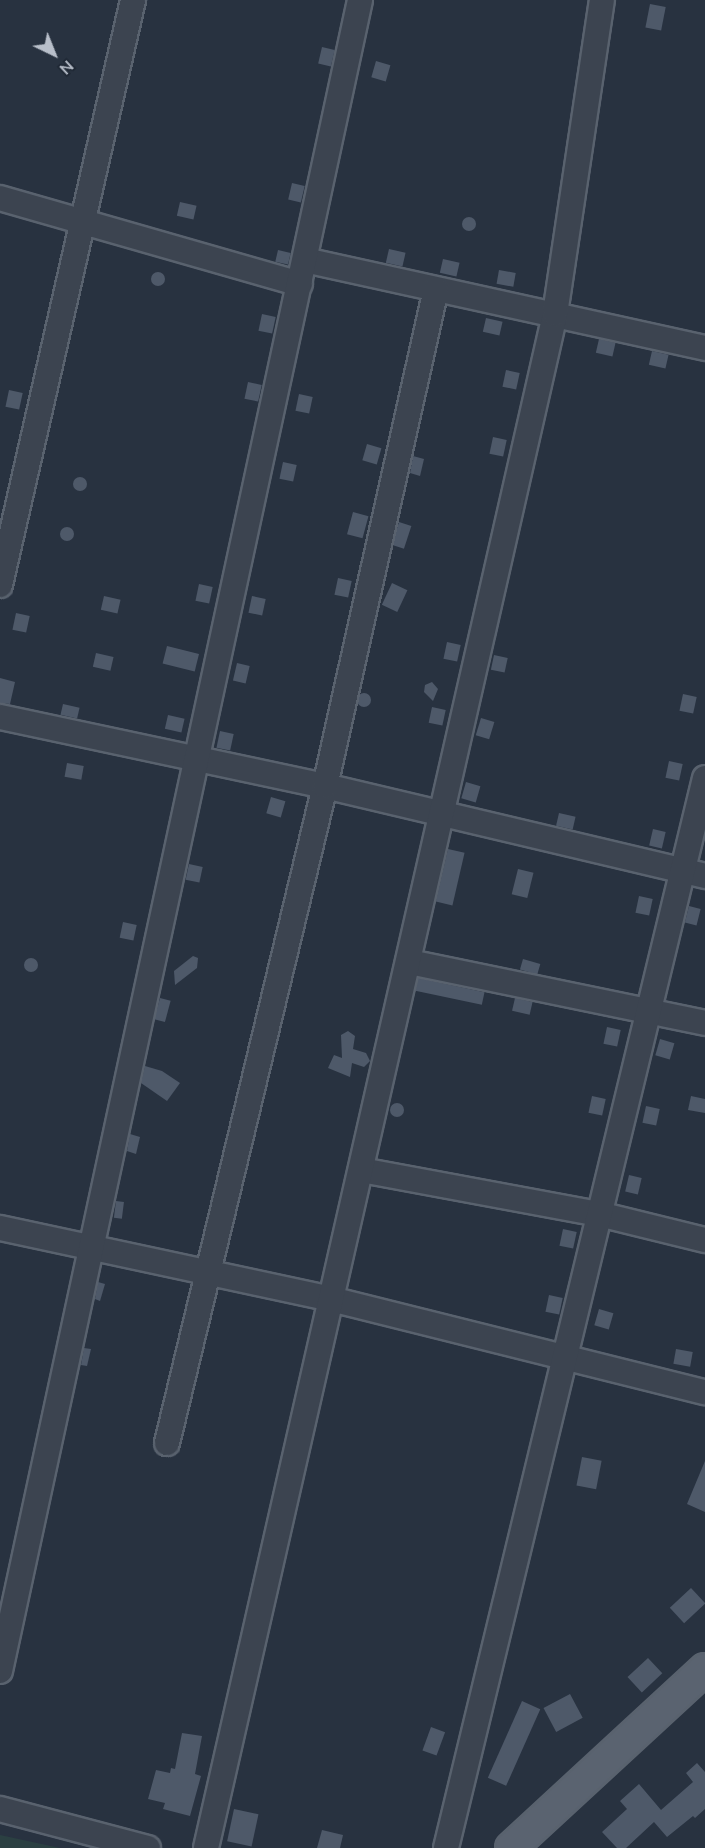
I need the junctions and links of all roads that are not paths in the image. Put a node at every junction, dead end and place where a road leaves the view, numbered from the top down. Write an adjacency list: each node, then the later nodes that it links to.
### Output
1 (134, 0): 5 (street)
2 (360, 0): 6 (street)
3 (602, 0): 9 (street)
4 (0, 198): 5 (street)
5 (83, 223): 7 (street); 11 (street)
6 (305, 260): 7 (street); 8 (street)
7 (300, 284): 13 (street)
8 (436, 289): 9 (street); 15 (street)
9 (555, 314): 10 (street); 16 (street)
10 (705, 348)
11 (0, 585)
12 (0, 717): 13 (street)
13 (197, 760): 15 (street); 26 (street)
14 (705, 778): 17 (street)
15 (325, 786): 16 (street); 27 (street)
16 (442, 815): 17 (street); 19 (street)
17 (682, 870): 18 (street); 20 (street)
18 (705, 876)
19 (409, 962): 20 (street); 22 (street)
20 (647, 1012): 21 (street); 23 (street)
21 (705, 1023)
22 (361, 1170): 23 (street); 28 (street)
23 (599, 1214): 25 (street); 29 (street)
24 (0, 1228): 26 (street)
25 (705, 1240)
26 (92, 1247): 27 (street); 33 (street)
27 (208, 1272): 28 (street); 31 (street)
28 (332, 1299): 29 (street); 37 (street)
29 (564, 1359): 30 (street); 38 (street)
30 (705, 1392)
31 (167, 1443)
32 (705, 1670): 35 (main road)
33 (0, 1671)
34 (0, 1809): 36 (street)
35 (513, 1847)
36 (148, 1848)
37 (206, 1848)
38 (446, 1848)

